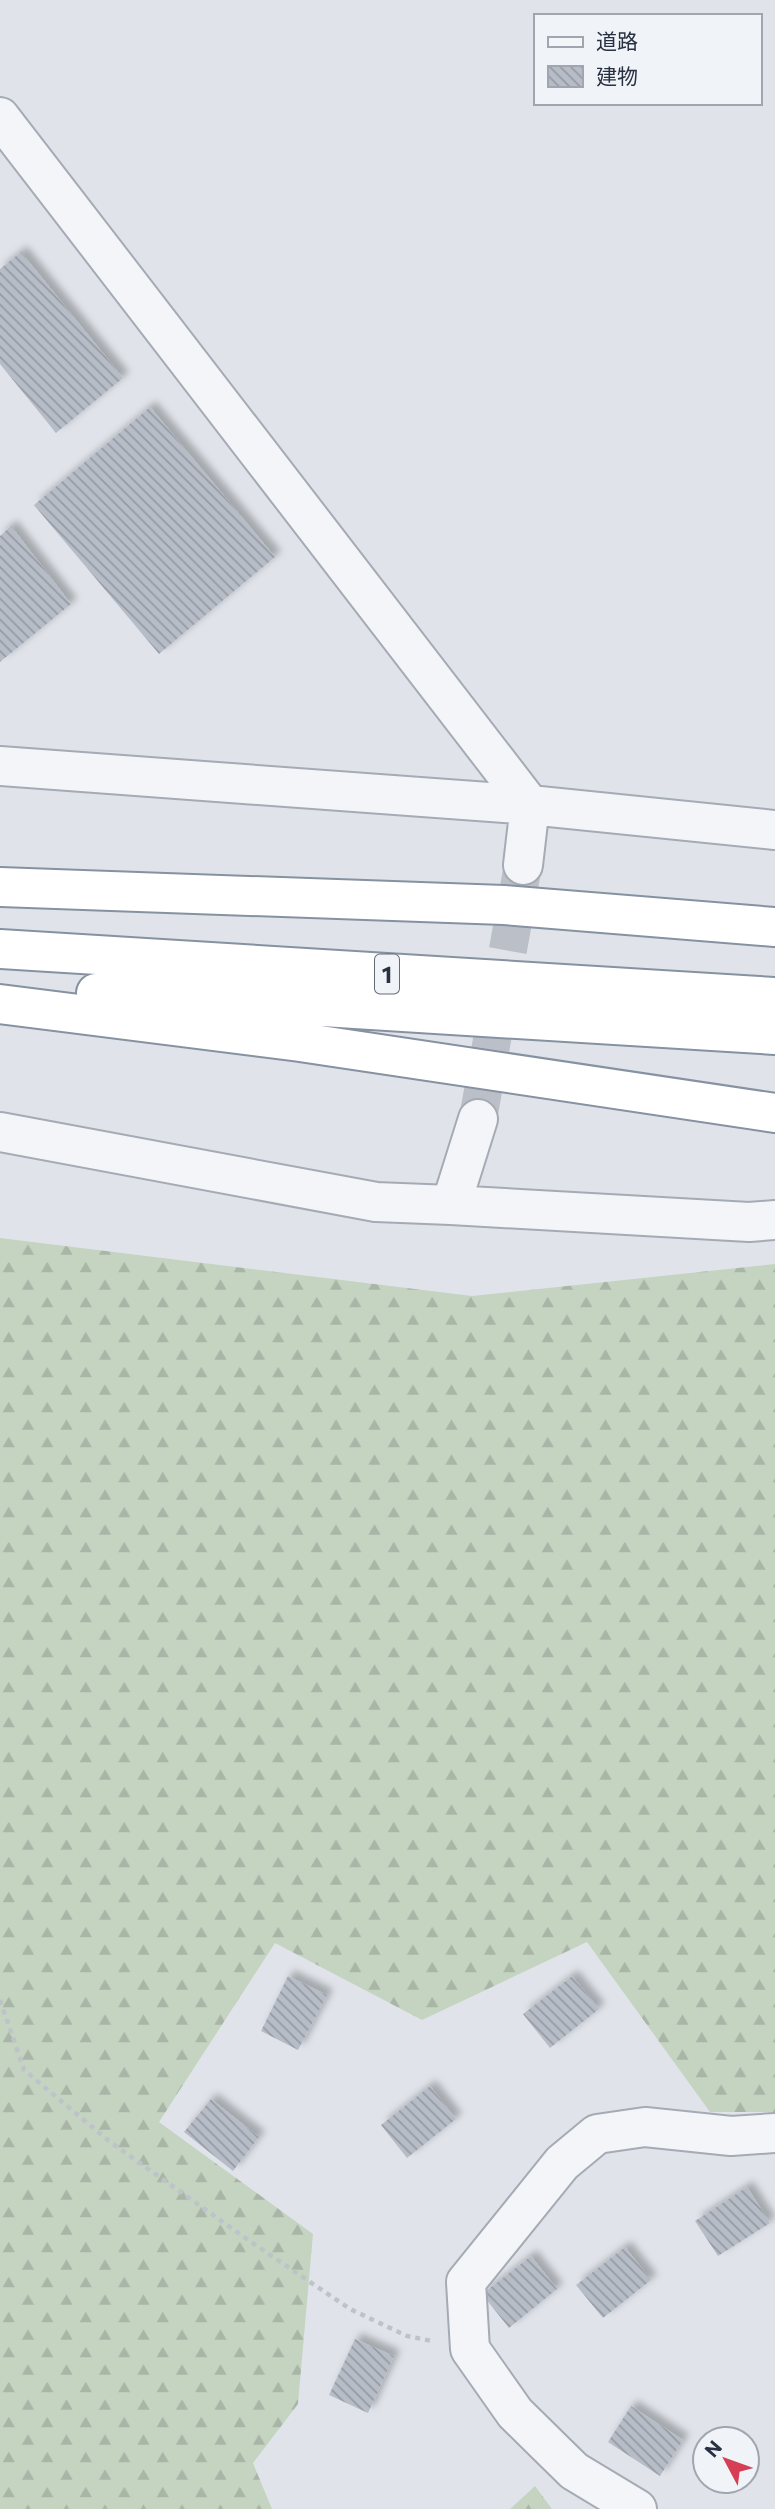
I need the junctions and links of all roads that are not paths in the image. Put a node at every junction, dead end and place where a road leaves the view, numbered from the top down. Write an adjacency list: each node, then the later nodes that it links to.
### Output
1 (0, 117): 3 (street)
2 (0, 766): 3 (street)
3 (530, 805): 4 (street); 5 (street)
4 (775, 831)
5 (523, 865)
6 (0, 887): 7 (highway)
7 (775, 927)
8 (0, 949): 10 (highway, 1)
9 (0, 987): 12 (highway)
10 (775, 997)
11 (0, 1004): 13 (highway)
12 (775, 1035)
13 (775, 1113)
14 (478, 1119): 16 (street)
15 (0, 1132): 16 (street)
16 (451, 1205): 17 (street)
17 (775, 1220)
18 (775, 2133): 19 (street)
19 (637, 2509)

